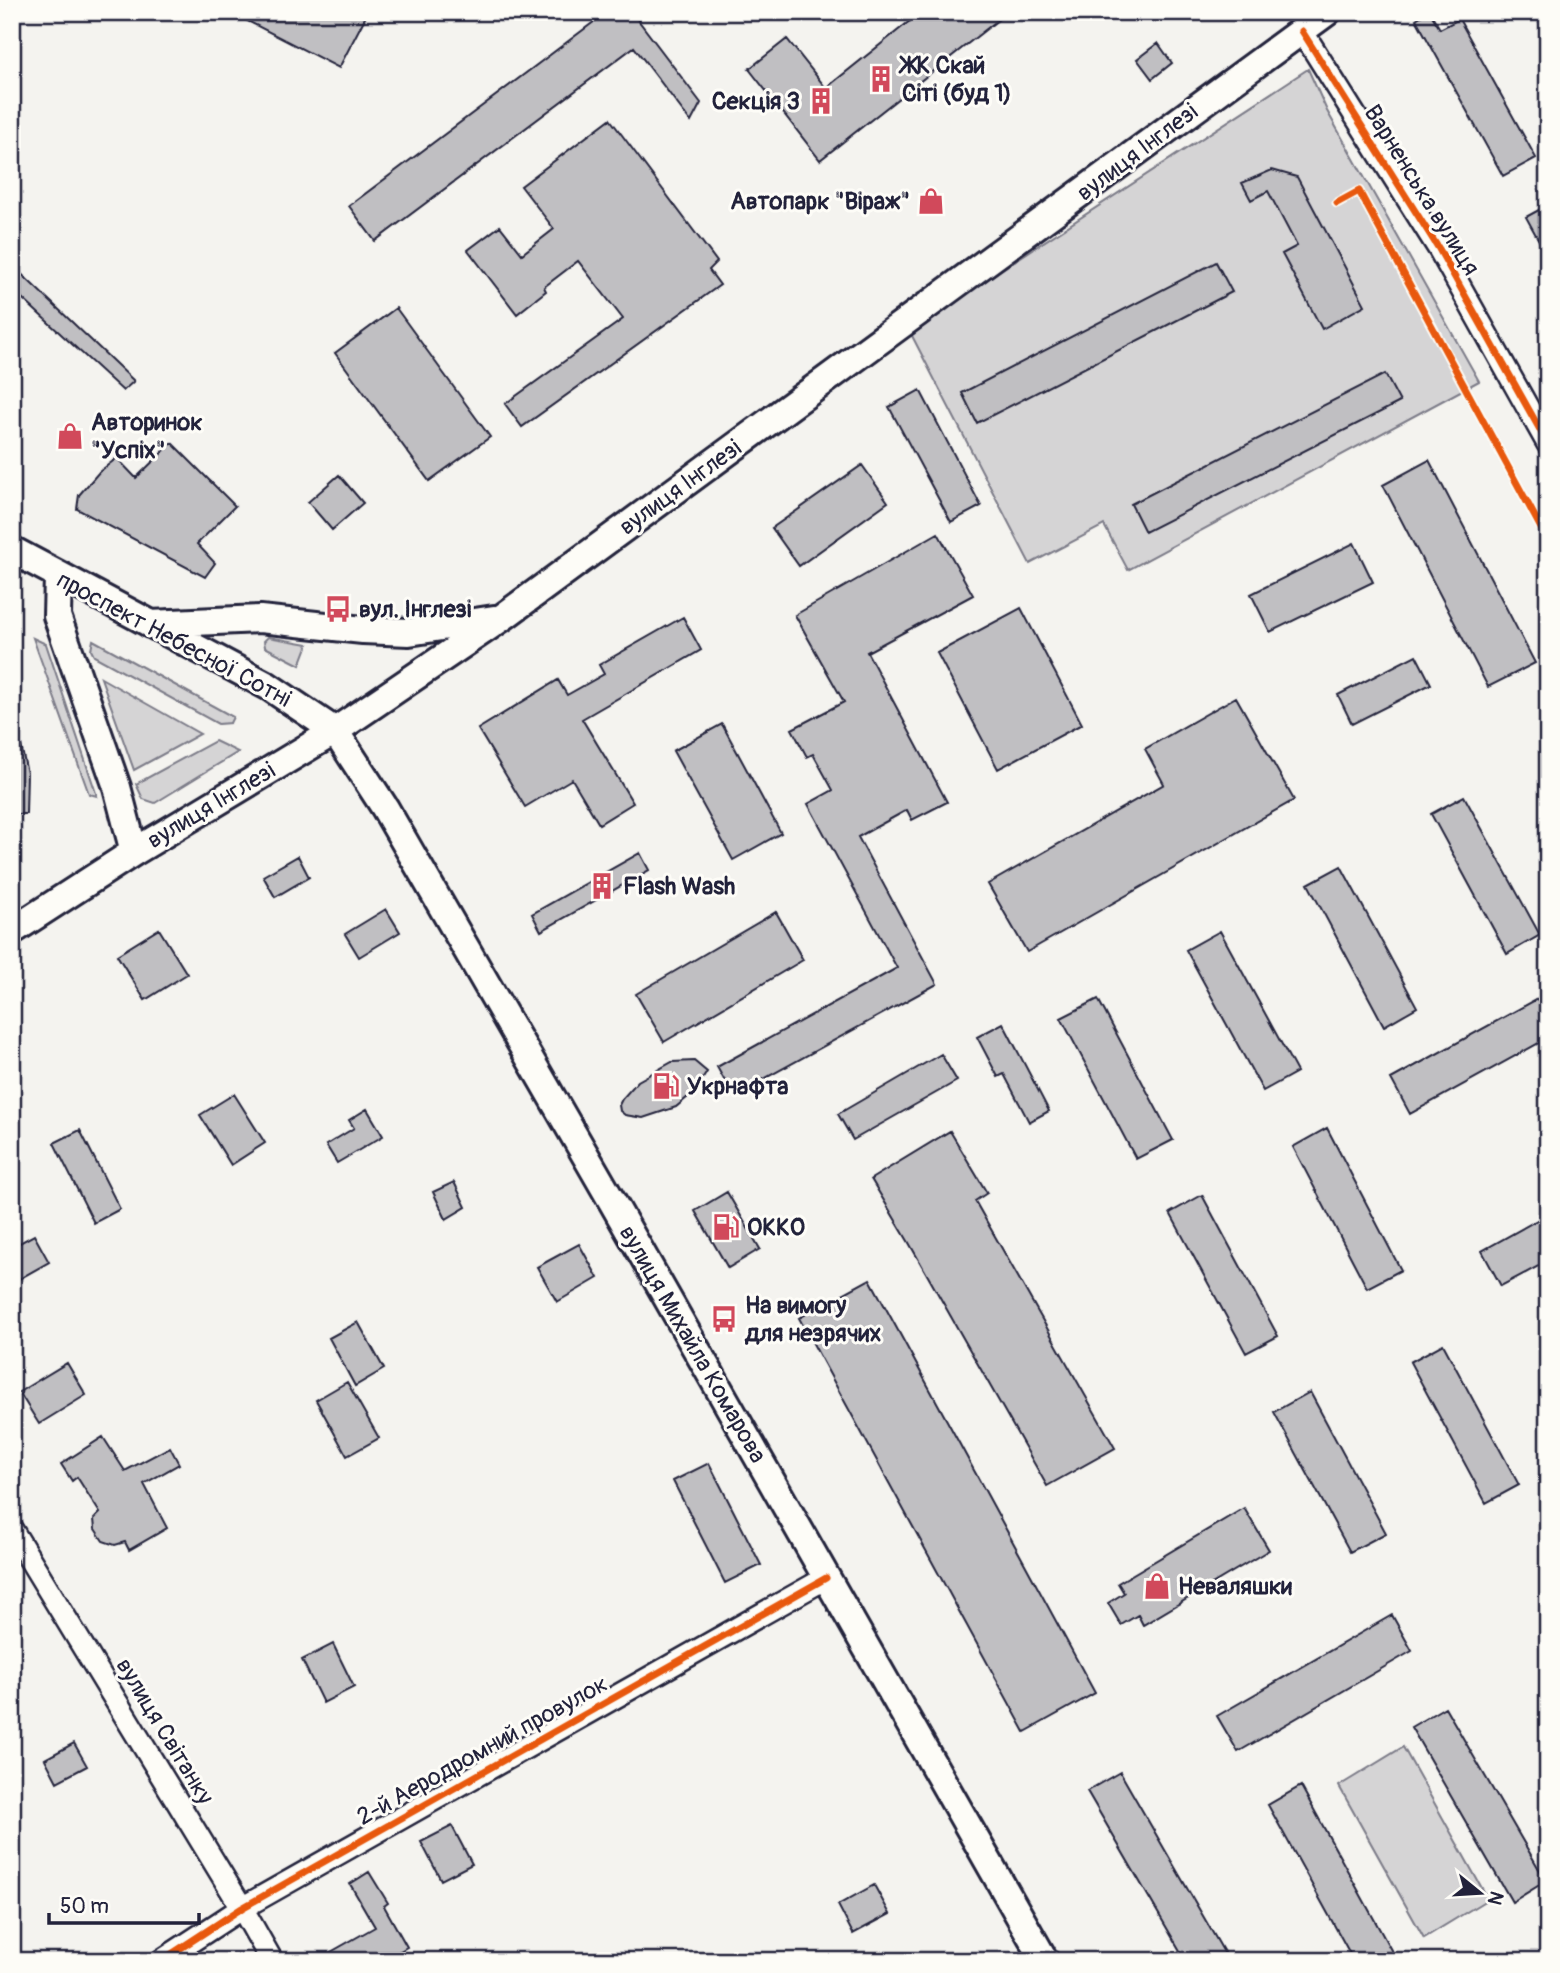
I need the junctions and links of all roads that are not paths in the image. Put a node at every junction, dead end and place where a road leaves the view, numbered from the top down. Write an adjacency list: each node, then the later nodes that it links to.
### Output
1 (1327, 12): 2 (main road, вулиця Інглезі)
2 (1302, 31): 3 (street, Варненська вулиця); 6 (main road, вулиця Інглезі)
3 (1548, 444)
4 (12, 550): 5 (main road, проспект Небесної Сотні)
5 (58, 576): 7 (main road, проспект Небесної Сотні); 9 (main road)
6 (503, 617): 7 (main road); 8 (main road, вулиця Інглезі)
7 (149, 624): 8 (main road, проспект Небесної Сотні)
8 (335, 730): 9 (main road, вулиця Інглезі); 12 (main road, вулиця Михайла Комарова)
9 (134, 852): 10 (main road, вулиця Інглезі)
10 (12, 931)
11 (12, 1530): 13 (street, вулиця Світанку)
12 (826, 1578): 13 (street, 2-й Аеродромний провулок); 16 (main road, вулиця Михайла Комарова)
13 (242, 1908): 14 (street, 2-й Аеродромний провулок); 15 (street, вулиця Світанку)
14 (161, 1961)
15 (272, 1961)
16 (1045, 1961)

